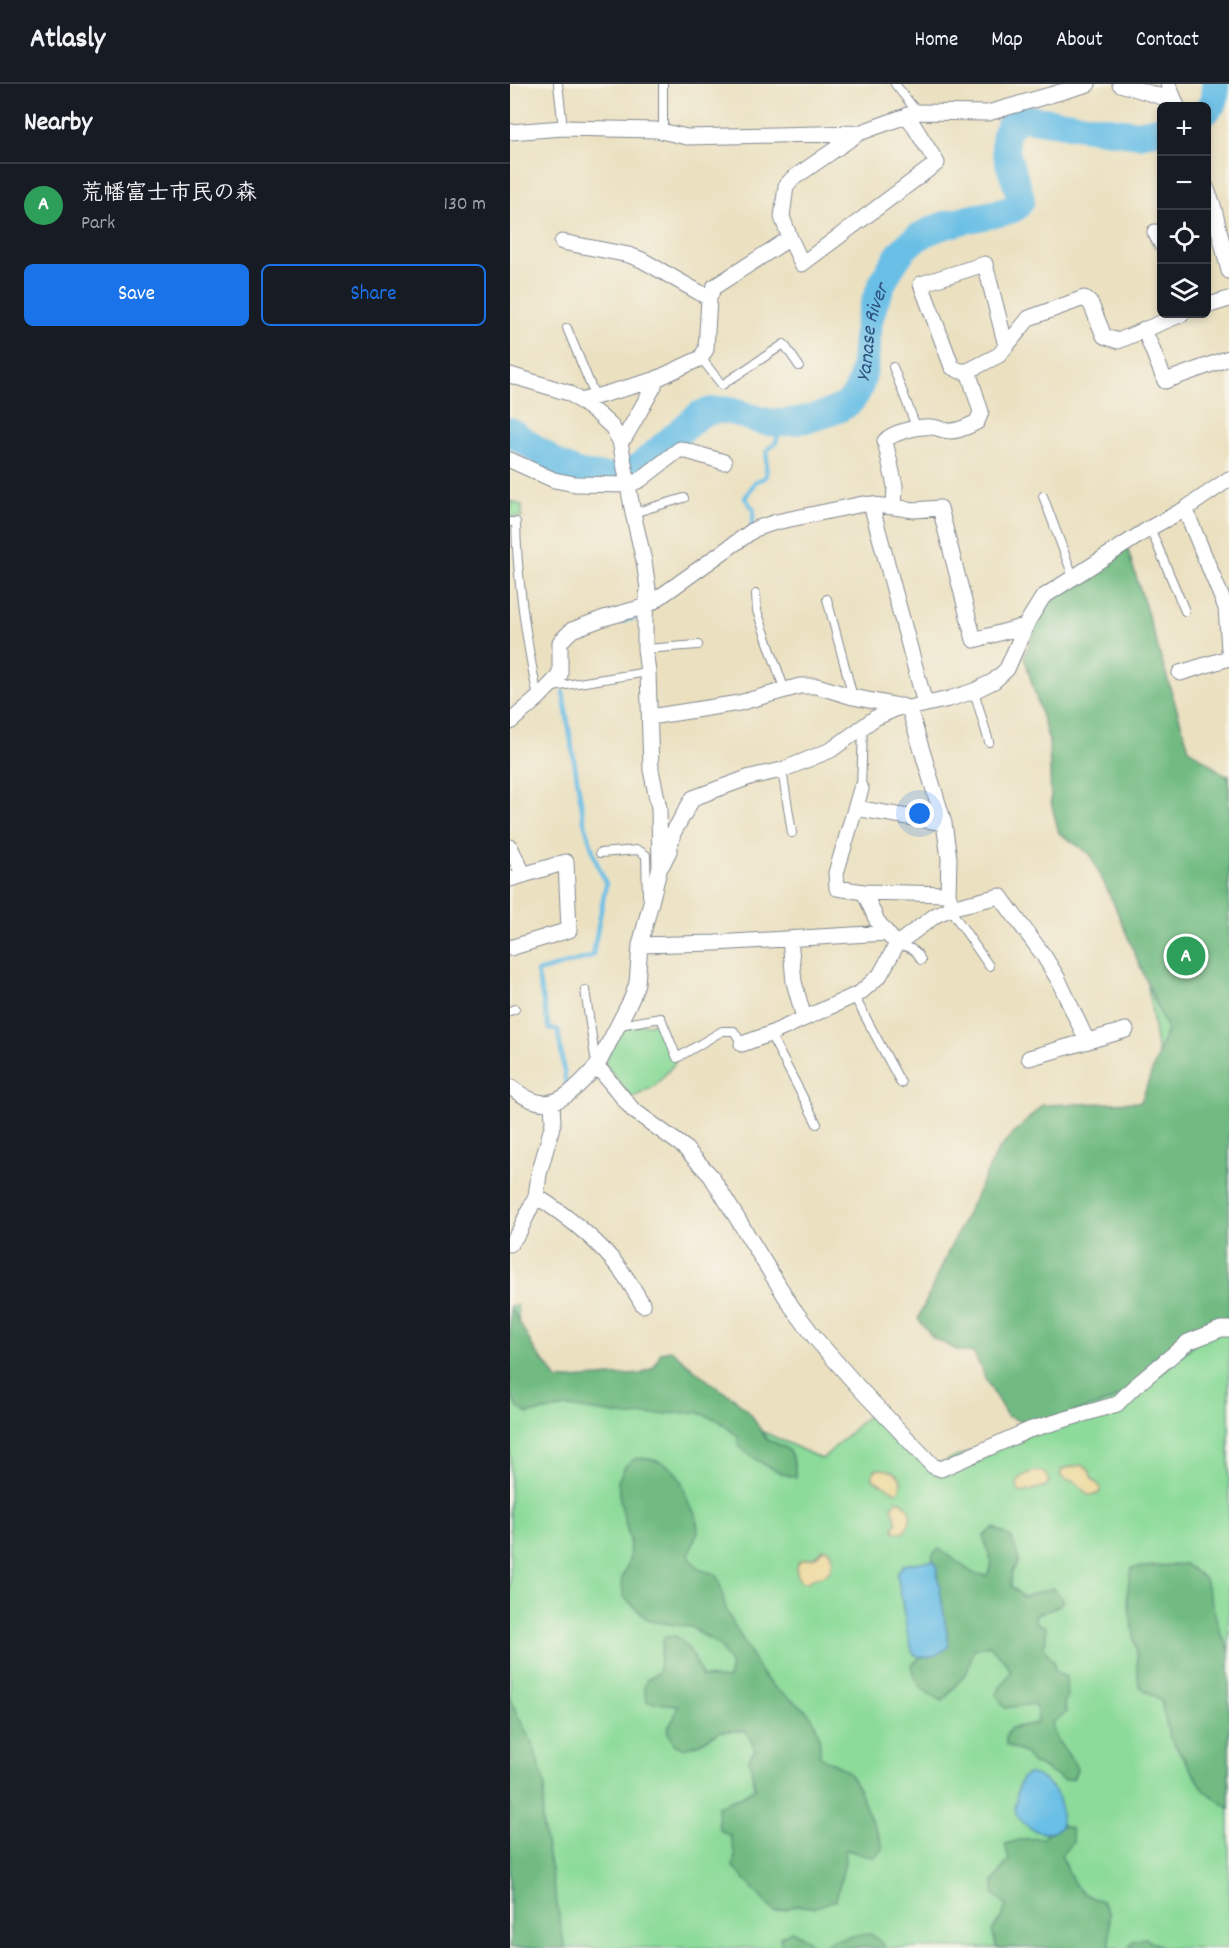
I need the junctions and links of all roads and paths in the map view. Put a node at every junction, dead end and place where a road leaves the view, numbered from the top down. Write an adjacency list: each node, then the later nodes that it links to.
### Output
1 (558, 84): 10 (lane)
2 (663, 84): 11 (lane)
3 (895, 84): 9 (lane)
4 (1088, 84): 9 (street)
5 (1120, 84): 7 (street)
6 (1168, 84): 8 (street)
7 (1170, 102)
8 (1175, 102)
9 (912, 114): 13 (street); 15 (street)
10 (563, 128): 11 (street); 12 (street)
11 (663, 131): 13 (street)
12 (510, 132)
13 (859, 134): 15 (street)
14 (1211, 200): 17 (street)
15 (790, 238): 18 (street)
16 (562, 242): 18 (street)
17 (1229, 271)
18 (709, 298): 25 (street)
19 (1229, 299): 20 (street)
20 (1211, 304)
21 (1172, 318): 23 (street)
22 (567, 328): 32 (lane)
23 (1144, 329): 24 (street); 26 (street)
24 (1006, 346): 29 (street); 29 (street)
25 (701, 358): 27 (lane); 31 (street)
26 (1229, 358)
27 (798, 366)
28 (893, 367): 33 (lane)
29 (969, 371): 33 (street)
30 (510, 375): 32 (street)
31 (654, 380): 32 (street); 34 (street)
32 (588, 399): 34 (street)
33 (917, 429): 42 (street)
34 (621, 441): 38 (street)
35 (510, 460): 38 (street)
36 (724, 462): 38 (street)
37 (1229, 479): 43 (street)
38 (628, 481): 44 (street)
39 (1044, 496): 47 (lane)
40 (684, 498): 44 (lane)
41 (871, 504): 42 (street); 50 (street); 63 (street)
42 (894, 507): 52 (street)
43 (1185, 509): 46 (street); 55 (street)
44 (633, 513): 50 (street)
45 (510, 522): 61 (lane)
46 (1150, 528): 47 (street); 51 (lane)
47 (1073, 576): 52 (street)
48 (756, 594): 59 (lane)
49 (826, 598): 62 (lane)
50 (647, 606): 54 (street); 61 (street)
51 (1185, 611)
52 (1025, 626): 60 (street)
53 (698, 645): 54 (lane)
54 (645, 649): 57 (street)
55 (1229, 649)
56 (1229, 658): 58 (street)
57 (648, 672): 61 (lane); 64 (street)
58 (1180, 673)
59 (785, 691): 62 (street); 64 (street)
60 (974, 691): 63 (street); 67 (lane)
61 (543, 692): 65 (street)
62 (853, 697): 63 (street)
63 (912, 706): 66 (street); 71 (street)
64 (650, 717): 75 (street)
65 (510, 722)
66 (863, 728): 68 (street); 69 (lane)
67 (989, 742)
68 (782, 770): 72 (lane); 75 (street)
69 (861, 789): 70 (street)
70 (855, 808): 71 (street); 77 (street)
71 (945, 823): 78 (street)
72 (792, 833)
73 (510, 847): 76 (street)
74 (600, 852): 79 (lane)
75 (660, 867): 79 (street)
76 (517, 877): 84 (street)
77 (864, 892): 78 (street); 80 (street)
78 (951, 903): 82 (street); 86 (lane); 93 (street)
79 (648, 913): 83 (street)
80 (886, 933): 81 (street); 82 (street)
81 (790, 939): 83 (street); 89 (street)
82 (897, 944): 85 (lane); 88 (street)
83 (640, 945): 90 (street)
84 (510, 948)
85 (921, 960)
86 (989, 966)
87 (585, 990): 96 (lane)
88 (854, 996): 89 (street); 97 (lane)
89 (804, 1018): 92 (street)
90 (617, 1025): 94 (lane); 96 (street)
91 (1126, 1030): 93 (street)
92 (770, 1034): 94 (street); 100 (lane)
93 (1087, 1041): 95 (street)
94 (742, 1044)
95 (1029, 1058)
96 (597, 1065): 99 (street); 104 (street)
97 (901, 1083)
98 (510, 1087): 99 (street)
99 (552, 1103): 101 (street)
100 (817, 1124)
101 (536, 1196): 102 (street); 103 (street)
102 (510, 1244)
103 (644, 1305)
104 (1229, 1329)

